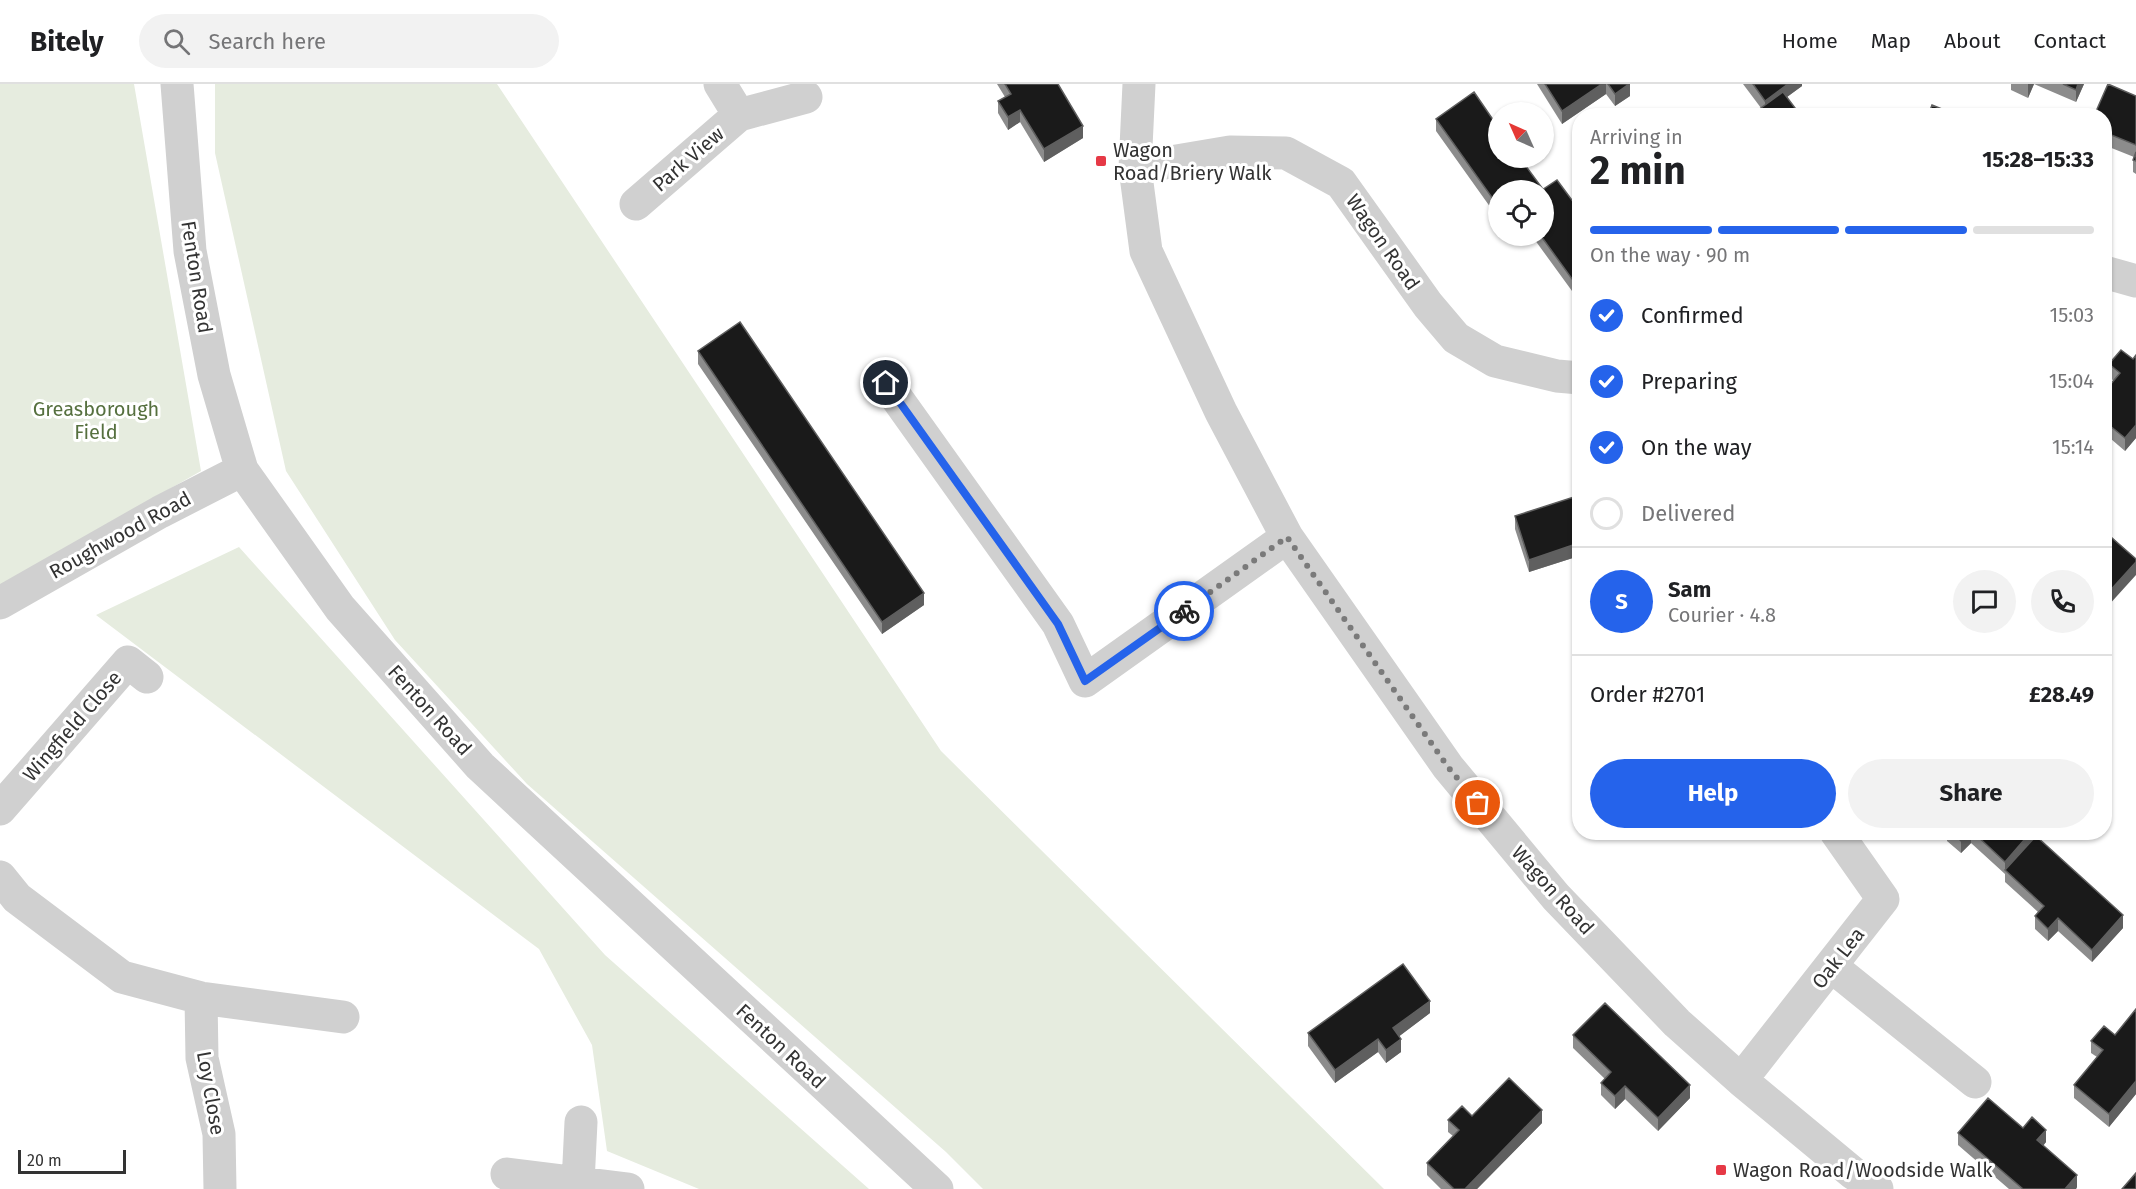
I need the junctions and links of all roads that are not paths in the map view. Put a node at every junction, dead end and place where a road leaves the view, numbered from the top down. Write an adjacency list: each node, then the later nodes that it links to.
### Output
1 (177, 84): 12 (street, Fenton Road)
2 (720, 84): 5 (street, Park View)
3 (1139, 84): 6 (street, Wagon Road)
4 (806, 97): 5 (street, Park View)
5 (739, 115): 7 (street, Park View)
6 (1135, 168): 10 (street, Wagon Road); 13 (street, Wagon Road)
7 (636, 204)
8 (2112, 274): 9 (street)
9 (2136, 281)
10 (1572, 377)
11 (886, 383): 13 (street)
12 (242, 470): 14 (street, Roughwood Road); 29 (street, Fenton Road)
13 (1287, 537): 22 (street, Wagon Road)
14 (0, 603)
15 (147, 677): 16 (street, Wingfield Close)
16 (0, 809)
17 (1842, 840): 19 (street, Oak Lea)
18 (0, 877): 20 (street)
19 (1831, 966): 22 (street, Oak Lea); 23 (street)
20 (201, 998): 21 (street); 27 (street, Loy Close)
21 (343, 1017)
22 (1741, 1080): 30 (street, Wagon Road)
23 (1975, 1082)
24 (580, 1122): 26 (street)
25 (507, 1174): 26 (street)
26 (578, 1183): 28 (street)
27 (220, 1189)
28 (628, 1189)
29 (937, 1189)
30 (1877, 1189)

